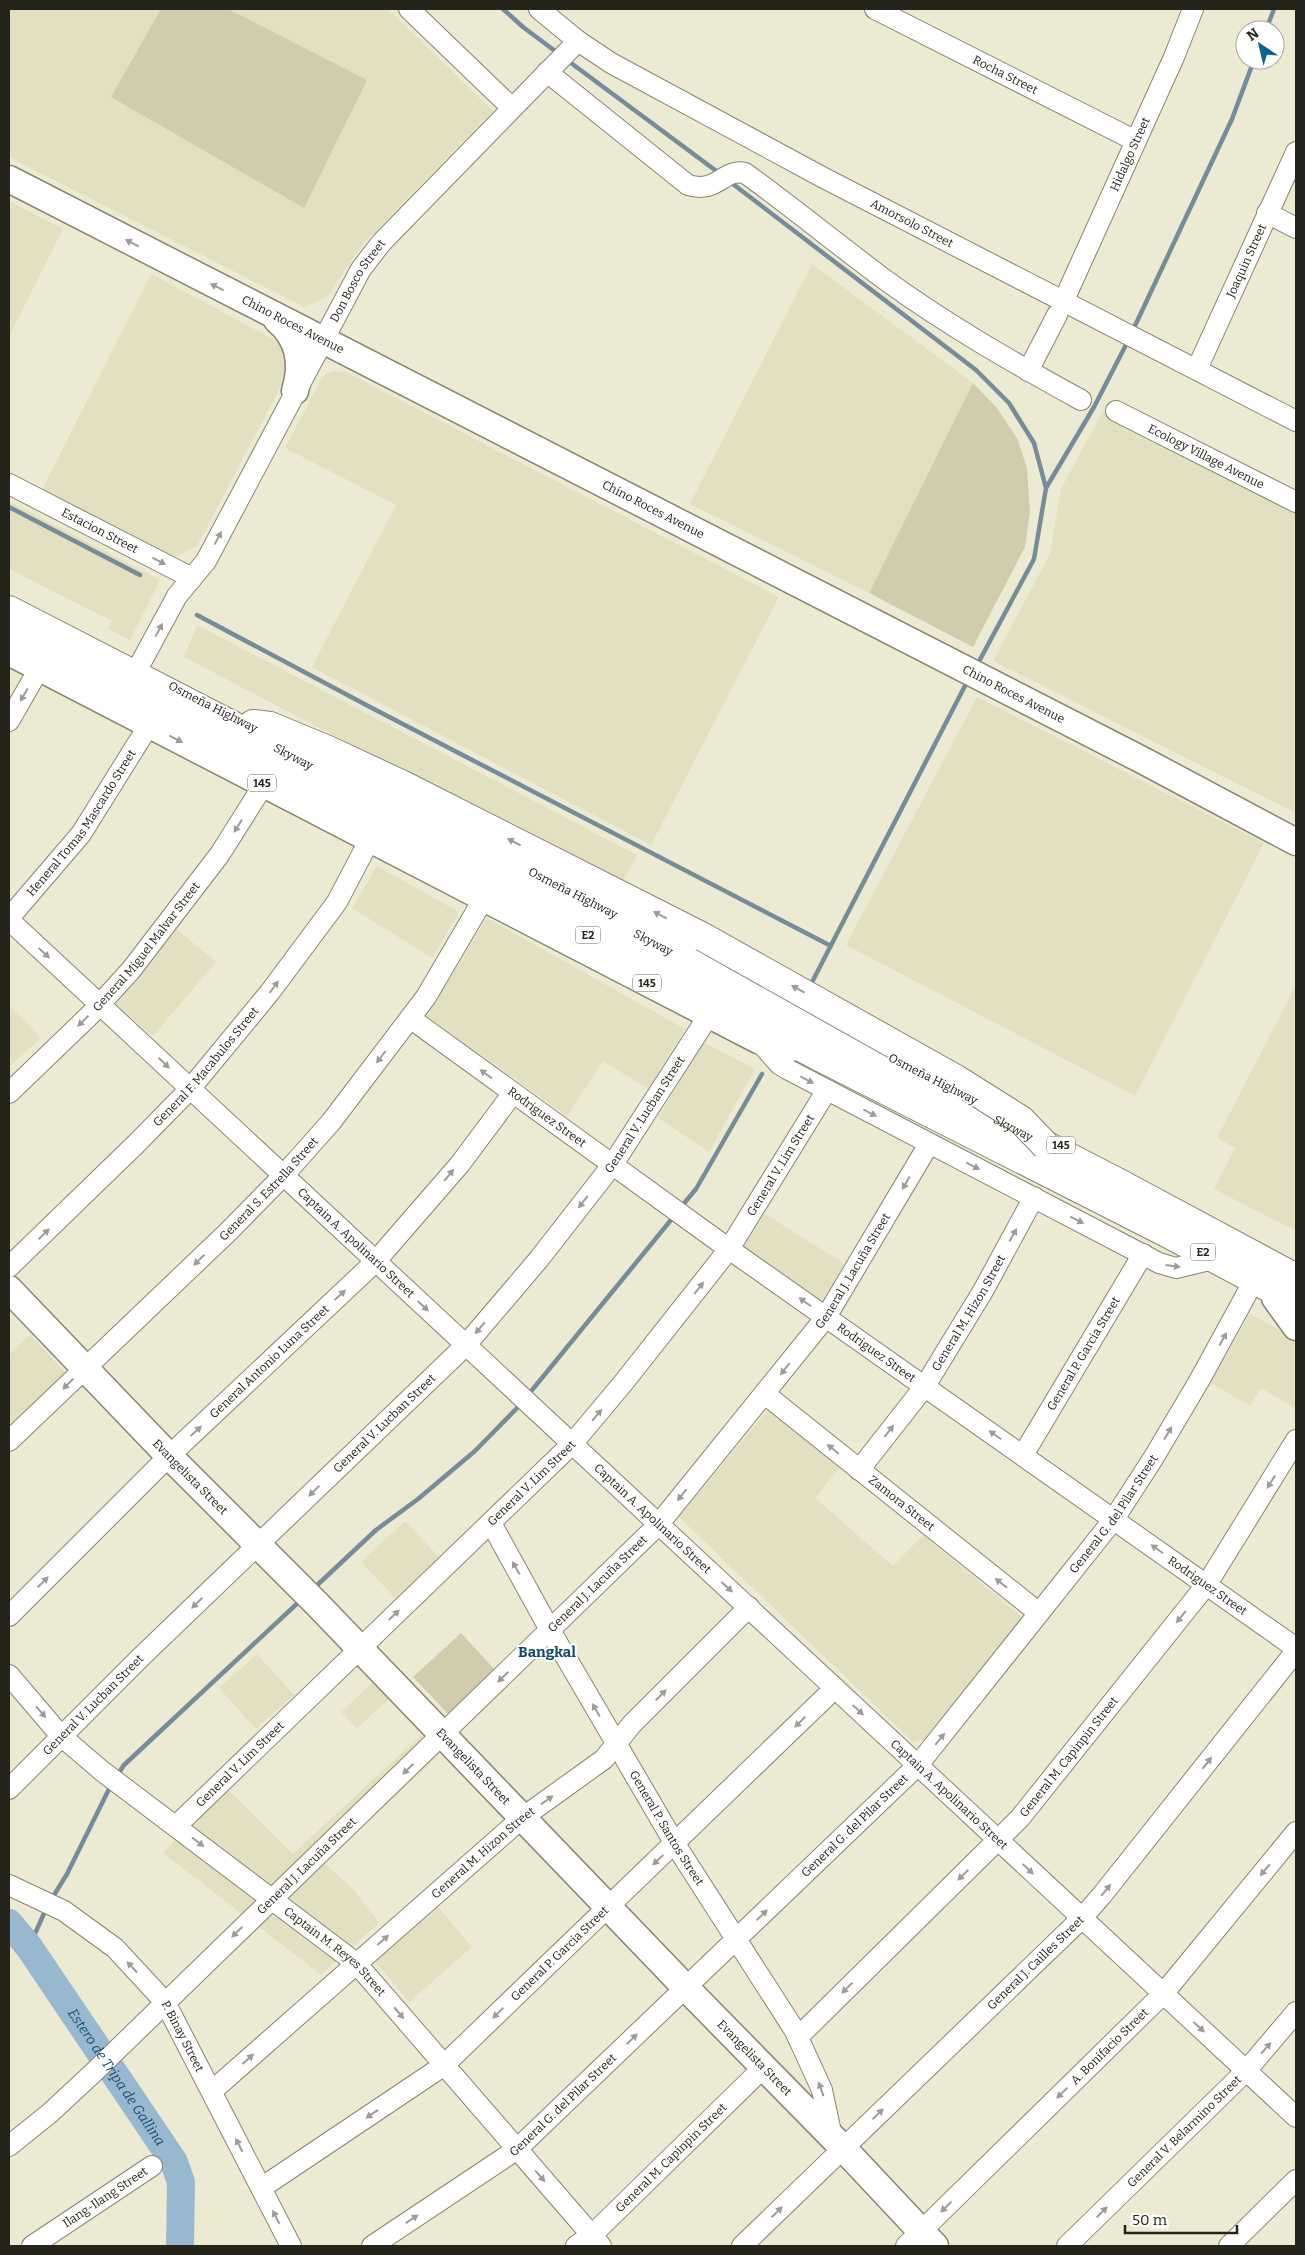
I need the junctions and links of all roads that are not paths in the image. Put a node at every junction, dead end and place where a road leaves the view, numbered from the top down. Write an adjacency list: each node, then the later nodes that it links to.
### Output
1 (409, 9): 6 (street)
2 (539, 9): 5 (street, Amorsolo Street)
3 (875, 9): 7 (street, Rocha Street)
4 (1194, 9): 7 (street, Hidalgo Street)
5 (563, 57): 6 (street, Don Bosco Street); 12 (street, Amorsolo Street); 16 (street)
6 (512, 108): 14 (street, Don Bosco Street)
7 (1136, 141): 12 (street, Hidalgo Street)
8 (1296, 152): 10 (street, Joaquin Street)
9 (9, 179): 13 (main road, Chino Roces Avenue, one-way to 9)
10 (1267, 213): 11 (street); 15 (street, Joaquin Street)
11 (1296, 228)
12 (1061, 308): 15 (street, Amorsolo Street); 16 (street, Hidalgo Street)
13 (272, 315): 14 (main road, Chino Roces Avenue); 17 (main road)
14 (323, 341): 17 (street, Don Bosco Street); 35 (main road, Chino Roces Avenue)
15 (1197, 369): 20 (street, Amorsolo Street)
16 (1028, 371): 18 (street)
17 (295, 392): 23 (street, Don Bosco Street, one-way to 17)
18 (1082, 400)
19 (1116, 411): 22 (street, Ecology Village Avenue)
20 (1296, 421)
21 (9, 484): 23 (street, Estacion Street, one-way to 23)
22 (1296, 502)
23 (192, 578): 28 (street, Don Bosco Street, one-way to 23)
24 (9, 613): 27 (highway, Skyway / E2); 28 (main road, Osmeña Highway / 145); 47 (highway, Skyway / E2)
25 (9, 645): 27 (highway)
26 (9, 652): 29 (main road, 145)
27 (66, 665): 60 (highway, Skyway / E2)
28 (138, 668): 31 (main road, Osmeña Highway / 145)
29 (39, 669): 30 (street, one-way to 30); 32 (main road, 145)
30 (9, 721)
31 (242, 722): 47 (highway, one-way to 31, bridge); 56 (main road, Osmeña Highway / 145)
32 (149, 725): 33 (main road, 145, one-way to 33); 37 (street, Heneral Tomas Mascardo Street)
33 (264, 784): 34 (main road, 145); 38 (street, General Miguel Malvar Street, one-way to 38)
34 (370, 839): 36 (main road, 145); 42 (street, General F. Macabulos Street, one-way to 34)
35 (1296, 842)
36 (484, 898): 39 (main road, 145); 40 (street, General S. Estrella Street)
37 (9, 919): 38 (street, Captain A. Apolinario Street, one-way to 38)
38 (100, 1004): 42 (street, Captain A. Apolinario Street, one-way to 42); 44 (street, General Miguel Malvar Street, one-way to 44)
39 (709, 1015): 41 (main road, 145); 48 (street, General V. Lucban Street)
40 (410, 1018): 45 (street, Rodriguez Street, one-way to 40); 49 (street, General S. Estrella Street, one-way to 49)
41 (758, 1040): 43 (street, one-way to 43); 53 (main road, 145)
42 (190, 1089): 49 (street, Captain A. Apolinario Street); 55 (street, General F. Macabulos Street, one-way to 42)
43 (827, 1090): 46 (street, one-way to 46); 51 (street, General V. Lim Street)
44 (9, 1093)
45 (513, 1093): 48 (street, Rodriguez Street); 54 (street, General Antonio Luna Street, one-way to 45)
46 (929, 1144): 50 (street, one-way to 50); 61 (street, General J. Lacuña Street, one-way to 61)
47 (1046, 1146): 57 (highway, Skyway / E2)
48 (613, 1164): 51 (street, Rodriguez Street); 63 (street, General V. Lucban Street, one-way to 63)
49 (283, 1176): 54 (street, Captain A. Apolinario Street); 64 (street, General S. Estrella Street, one-way to 64)
50 (1034, 1197): 52 (street, one-way to 52); 65 (street, General M. Hizon Street, one-way to 50)
51 (729, 1249): 61 (street, Rodriguez Street, one-way to 51); 69 (street, General V. Lim Street, one-way to 51)
52 (1143, 1254): 53 (street, one-way to 53); 70 (street, General P. Garcia Street)
53 (1205, 1261): 58 (main road, 145)
54 (375, 1262): 63 (street, Captain A. Apolinario Street, one-way to 63); 71 (street, General Antonio Luna Street, one-way to 54)
55 (9, 1267)
56 (1296, 1269)
57 (1296, 1278)
58 (1251, 1286): 60 (main road, 145); 73 (street, General G. del Pilar Street, one-way to 58)
59 (9, 1289): 64 (main road, Evangelista Street)
60 (1289, 1303): 62 (main road)
61 (826, 1317): 65 (street, Rodriguez Street); 66 (street, General J. Lacuña Street, one-way to 66)
62 (1296, 1327)
63 (465, 1346): 69 (street, Captain A. Apolinario Street); 76 (street, General V. Lucban Street, one-way to 76)
64 (84, 1368): 68 (street, General S. Estrella Street, one-way to 68); 71 (main road, Evangelista Street)
65 (925, 1386): 70 (street, Rodriguez Street, one-way to 65); 72 (street, General M. Hizon Street, one-way to 65)
66 (765, 1394): 72 (street, Zamora Street, one-way to 66); 75 (street, General J. Lacuña Street, one-way to 75)
67 (1296, 1440): 77 (street, General M. Capinpin Street, one-way to 77)
68 (9, 1441)
69 (572, 1444): 74 (street, General V. Lim Street); 75 (street, Captain A. Apolinario Street)
70 (1023, 1455): 73 (street, Rodriguez Street)
71 (169, 1456): 76 (main road, Evangelista Street); 80 (street, General Antonio Luna Street, one-way to 71)
72 (859, 1470): 79 (street, Zamora Street, one-way to 72)
73 (1114, 1519): 77 (street, Rodriguez Street, one-way to 73); 79 (street, General G. del Pilar Street)
74 (491, 1523): 81 (street, General P. Santos Street, one-way to 74); 82 (street, General V. Lim Street, one-way to 74)
75 (658, 1525): 78 (street, Captain A. Apolinario Street, one-way to 78); 81 (street, General J. Lacuña Street)
76 (258, 1545): 82 (main road, Evangelista Street); 86 (street, General V. Lucban Street, one-way to 86)
77 (1207, 1584): 83 (street, Rodriguez Street); 94 (street, General M. Capinpin Street, one-way to 94)
78 (749, 1607): 85 (street, Captain A. Apolinario Street); 88 (street, General M. Hizon Street, one-way to 78)
79 (1039, 1613): 89 (street, General G. del Pilar Street, one-way to 79)
80 (9, 1616)
81 (550, 1630): 87 (street, General J. Lacuña Street, one-way to 87); 88 (street, General P. Santos Street, one-way to 81)
82 (359, 1649): 87 (main road, Evangelista Street); 92 (street, General V. Lim Street)
83 (1296, 1649): 99 (street, General J. Cailles Street, one-way to 83)
84 (9, 1675): 86 (street, Captain M. Reyes Street, one-way to 86)
85 (835, 1688): 89 (street, Captain A. Apolinario Street, one-way to 89); 95 (street, General P. Garcia Street, one-way to 95)
86 (61, 1736): 90 (street, General V. Lucban Street); 92 (street, Captain M. Reyes Street)
87 (443, 1736): 91 (main road, Evangelista Street); 97 (street, General J. Lacuña Street, one-way to 97)
88 (615, 1744): 91 (street, General M. Hizon Street, one-way to 88); 95 (street, General P. Santos Street)
89 (918, 1766): 94 (street, Captain A. Apolinario Street); 100 (street, General G. del Pilar Street, one-way to 89)
90 (9, 1789)
91 (522, 1818): 98 (main road, Evangelista Street); 101 (street, General M. Hizon Street, one-way to 91)
92 (176, 1826): 97 (street, Captain M. Reyes Street, one-way to 97)
93 (1296, 1832): 103 (street, A. Bonifacio Street, one-way to 103)
94 (998, 1841): 99 (street, Captain A. Apolinario Street, one-way to 99); 106 (street, General M. Capinpin Street, one-way to 106)
95 (675, 1844): 98 (street, General P. Garcia Street, one-way to 98); 100 (street, General P. Santos Street)
96 (9, 1885): 104 (street, P. Binay Street, one-way to 96)
97 (272, 1898): 101 (street, Captain M. Reyes Street); 104 (street, General J. Lacuña Street, one-way to 104)
98 (609, 1906): 102 (main road, Evangelista Street); 107 (street, General P. Garcia Street, one-way to 107)
99 (1081, 1919): 103 (street, Captain A. Apolinario Street); 112 (street, General J. Cailles Street, one-way to 99)
100 (735, 1940): 102 (street, General G. del Pilar Street); 106 (street, General P. Santos Street)
101 (356, 1963): 107 (street, Captain M. Reyes Street, one-way to 107); 110 (street, General M. Hizon Street, one-way to 101)
102 (686, 1988): 108 (main road, Evangelista Street); 114 (street, General G. del Pilar Street, one-way to 102)
103 (1163, 1994): 109 (street, Captain A. Apolinario Street, one-way to 109); 118 (street, A. Bonifacio Street, one-way to 118)
104 (165, 2002): 110 (street, P. Binay Street); 113 (street, General J. Lacuña Street)
105 (1296, 2012): 109 (street, General V. Belarmino Street, one-way to 105)
106 (798, 2037): 112 (street, General P. Santos Street, one-way to 106)
107 (443, 2066): 114 (street, Captain M. Reyes Street); 117 (street, General P. Garcia Street, one-way to 117)
108 (764, 2067): 112 (main road, Evangelista Street); 119 (street, General M. Capinpin Street)
109 (1246, 2071): 111 (street, Captain A. Apolinario Street); 124 (street, General V. Belarmino Street, one-way to 109)
110 (212, 2091): 117 (street, P. Binay Street, one-way to 110)
111 (1296, 2117)
112 (837, 2143): 118 (main road, Evangelista Street); 123 (street, General J. Cailles Street, one-way to 112)
113 (9, 2146)
114 (516, 2150): 119 (street, Captain M. Reyes Street, one-way to 119); 122 (street, General G. del Pilar Street, one-way to 114)
115 (152, 2166): 120 (street, Ilang-Ilang Street)
116 (1296, 2180): 125 (street)
117 (261, 2188): 121 (street, P. Binay Street, one-way to 117)
118 (920, 2241)
119 (590, 2243)
120 (32, 2246)
121 (291, 2246)
122 (372, 2246)
123 (742, 2246)
124 (1067, 2246)
125 (1229, 2246)

